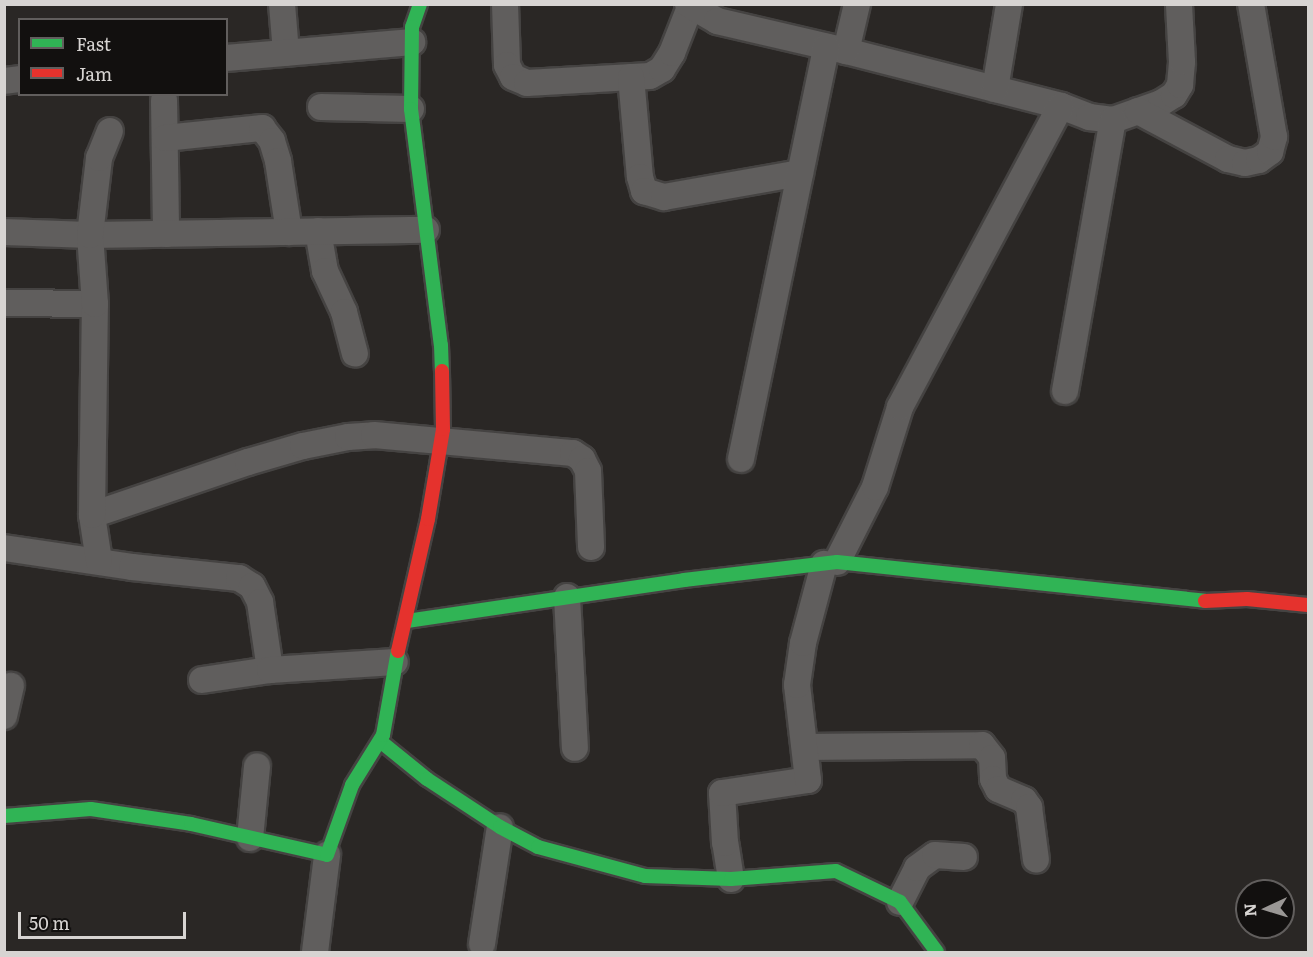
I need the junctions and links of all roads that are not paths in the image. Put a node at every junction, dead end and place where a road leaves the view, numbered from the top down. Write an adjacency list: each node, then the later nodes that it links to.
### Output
1 (282, 4): 11 (street)
2 (420, 4): 9 (street)
3 (505, 4): 13 (street)
4 (857, 4): 10 (street)
5 (1009, 4): 14 (street)
6 (1179, 4): 19 (street)
7 (1251, 4): 19 (street)
8 (689, 6): 10 (street); 13 (street)
9 (412, 42): 11 (street); 18 (street)
10 (836, 49): 14 (street); 23 (street)
11 (286, 53): 12 (street)
12 (228, 58)
13 (631, 77): 23 (street)
14 (995, 89): 16 (street)
15 (164, 100): 22 (street)
16 (1061, 106): 20 (street); 40 (street)
17 (321, 107): 18 (street)
18 (411, 109): 24 (street)
19 (1138, 111): 20 (street)
20 (1113, 120): 33 (street)
21 (110, 132): 29 (street)
22 (165, 138): 27 (street); 28 (street)
23 (800, 173): 35 (street)
24 (426, 230): 25 (street); 34 (street)
25 (318, 231): 27 (street); 32 (street)
26 (4, 232): 29 (street)
27 (289, 232): 28 (street)
28 (166, 234): 29 (street)
29 (90, 235): 31 (street)
30 (4, 303): 31 (street)
31 (95, 304): 36 (street)
32 (355, 354)
33 (1065, 391)
34 (441, 443): 36 (street); 37 (street); 43 (street)
35 (741, 459)
36 (92, 515): 39 (street)
37 (591, 547)
38 (4, 548): 39 (street)
39 (99, 561): 45 (street)
40 (831, 563): 41 (street); 42 (street); 50 (street)
41 (567, 597): 43 (street); 51 (street)
42 (1308, 606)
43 (407, 621): 44 (street)
44 (395, 662): 45 (street); 49 (street)
45 (270, 670): 46 (street)
46 (202, 680)
47 (11, 686): 48 (street)
48 (4, 716)
49 (380, 741): 54 (street); 56 (street)
50 (805, 747): 58 (street); 59 (street)
51 (574, 748)
52 (257, 766): 55 (street)
53 (4, 816): 55 (street)
54 (500, 827): 59 (street); 61 (street)
55 (250, 838): 56 (street)
56 (327, 855): 62 (street)
57 (964, 857): 60 (street)
58 (1036, 860)
59 (731, 879): 60 (street)
60 (900, 902): 63 (street)
61 (482, 944)
62 (315, 952)
63 (937, 952)

